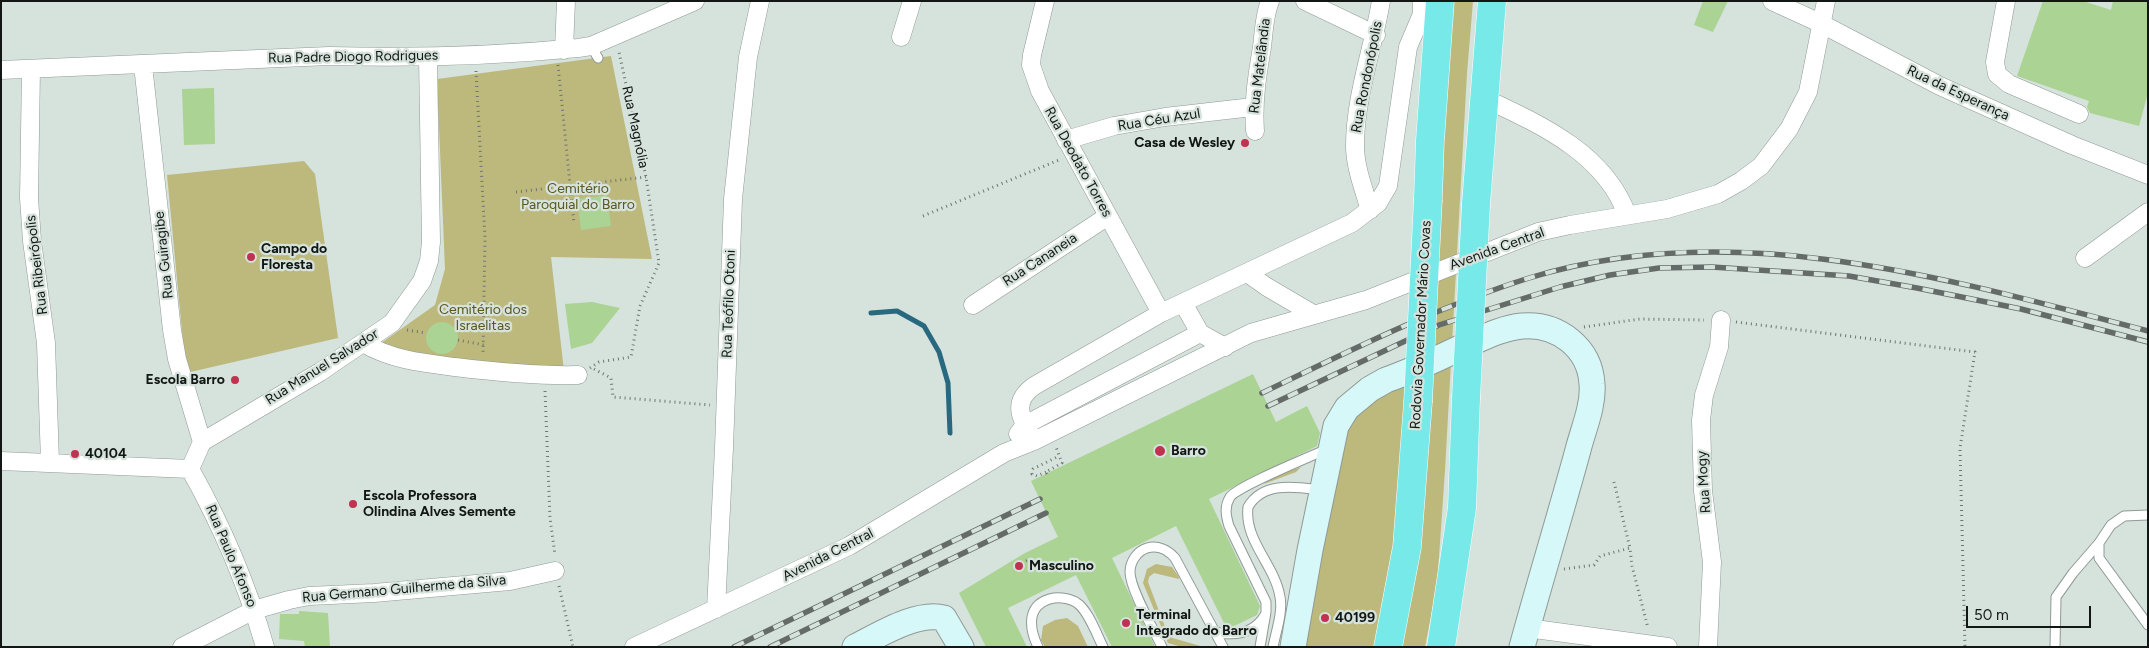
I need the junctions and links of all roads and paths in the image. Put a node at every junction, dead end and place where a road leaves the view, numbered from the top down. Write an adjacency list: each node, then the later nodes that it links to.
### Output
1 (566, 1): 22 (street)
2 (695, 1): 17 (street, Rua Padre Diogo Rodrigues)
3 (760, 1): 57 (street, Rua Teófilo Otoni)
4 (912, 1): 19 (street)
5 (1045, 1): 30 (street, Rua Deodato Torres)
6 (1270, 1): 27 (street, Rua Matelândia)
7 (1306, 1): 18 (street)
8 (1381, 1): 18 (street, Rua Rondonópolis)
9 (1492, 1): 16 (highway)
10 (1503, 1): 16 (highway)
11 (1772, 1): 15 (street, Rua da Esperança)
12 (1826, 1): 15 (street, Avenida Central)
13 (2006, 1): 28 (street)
14 (1428, 5): 35 (street); 94 (highway, Rodovia Governador Mário Covas, bridge)
15 (1820, 24): 31 (street, Rua da Esperança); 37 (street, Avenida Central)
16 (1490, 29): 26 (highway)
17 (615, 34): 22 (street, Rua Padre Diogo Rodrigues); 32 (path, Rua Magnólia)
18 (1376, 35): 35 (street, Rua Rondonópolis)
19 (901, 36)
20 (475, 55): 21 (street, Rua Padre Diogo Rodrigues); 22 (street, Rua Padre Diogo Rodrigues); 52 (path)
21 (428, 56): 23 (street, Rua Padre Diogo Rodrigues); 51 (street, Rua Manuel Salvador)
22 (561, 56): 33 (path)
23 (143, 65): 24 (street, Rua Padre Diogo Rodrigues); 60 (street, Rua Guiragibe)
24 (31, 69): 25 (street, Rua Padre Diogo Rodrigues); 64 (street, Rua Ribeirópolis)
25 (1, 70)
26 (1484, 98): 37 (street); 95 (highway, bridge)
27 (1253, 107): 29 (street, Rua Matelândia); 30 (street, Rua Céu Azul)
28 (2079, 114)
29 (1255, 131)
30 (1070, 147): 38 (path); 39 (street, Rua Deodato Torres)
31 (2148, 175)
32 (646, 177): 33 (path); 55 (path, Rua Magnólia)
33 (570, 184): 34 (path); 40 (path)
34 (516, 192)
35 (1370, 210): 42 (street)
36 (2148, 212): 41 (street)
37 (1627, 215): 46 (street, Avenida Central)
38 (923, 216)
39 (1108, 216): 44 (street, Rua Cananeia); 45 (street, Rua Deodato Torres)
40 (574, 224)
41 (2085, 258)
42 (1247, 273): 43 (street); 46 (street)
43 (1183, 303): 45 (street); 48 (street)
44 (973, 305)
45 (1161, 314): 58 (street)
46 (1313, 314): 53 (street, Avenida Central)
47 (1721, 320): 49 (path); 96 (street, Rua Mogy); 97 (path)
48 (1200, 333): 53 (street); 58 (street, Avenida Central)
49 (1570, 338): 61 (street); 72 (street)
50 (458, 340): 52 (path)
51 (363, 344): 54 (street); 60 (street, Rua Manuel Salvador)
52 (484, 345): 54 (path)
53 (1225, 347): 59 (street, Avenida Central)
54 (482, 370): 56 (street)
55 (584, 371): 56 (street); 57 (path)
56 (544, 376): 73 (path)
57 (726, 407): 74 (street, Rua Teófilo Otoni)
58 (1025, 425): 59 (street); 62 (street, Avenida Central)
59 (1034, 441): 62 (street, Avenida Central)
60 (202, 442): 65 (street)
61 (1331, 446): 68 (street); 76 (lane)
62 (1004, 453): 74 (street, Avenida Central)
63 (1, 460): 64 (street)
64 (50, 462): 65 (street)
65 (190, 469): 75 (street, Rua Paulo Afonso)
66 (1046, 473): 66 (path)
67 (1614, 482): 71 (path)
68 (1322, 490): 92 (lane); 93 (street)
69 (2148, 515): 70 (lane)
70 (2099, 544): 77 (lane); 98 (lane)
71 (1630, 548): 72 (path); 81 (path)
72 (1544, 571): 79 (street)
73 (555, 572): 75 (street, Rua Germano Guilherme da Silva); 84 (path)
74 (716, 609): 80 (street, Avenida Central)
75 (254, 610): 82 (street, Rua Germano Guilherme da Silva); 83 (street, Rua Paulo Afonso)
76 (1266, 612): 78 (lane); 91 (lane)
77 (2148, 625)
78 (1215, 632): 89 (lane); 90 (lane)
79 (1524, 638): 81 (street)
80 (639, 644)
81 (1660, 646)
82 (182, 647)
83 (265, 647)
84 (573, 647)
85 (855, 647): 86 (street)
86 (961, 647)
87 (1038, 647): 88 (lane)
88 (1103, 647)
89 (1162, 647)
90 (1223, 647)
91 (1260, 647)
92 (1273, 647)
93 (1293, 647)
94 (1388, 647)
95 (1441, 647)
96 (1708, 647)
97 (1965, 647)
98 (2055, 647)

